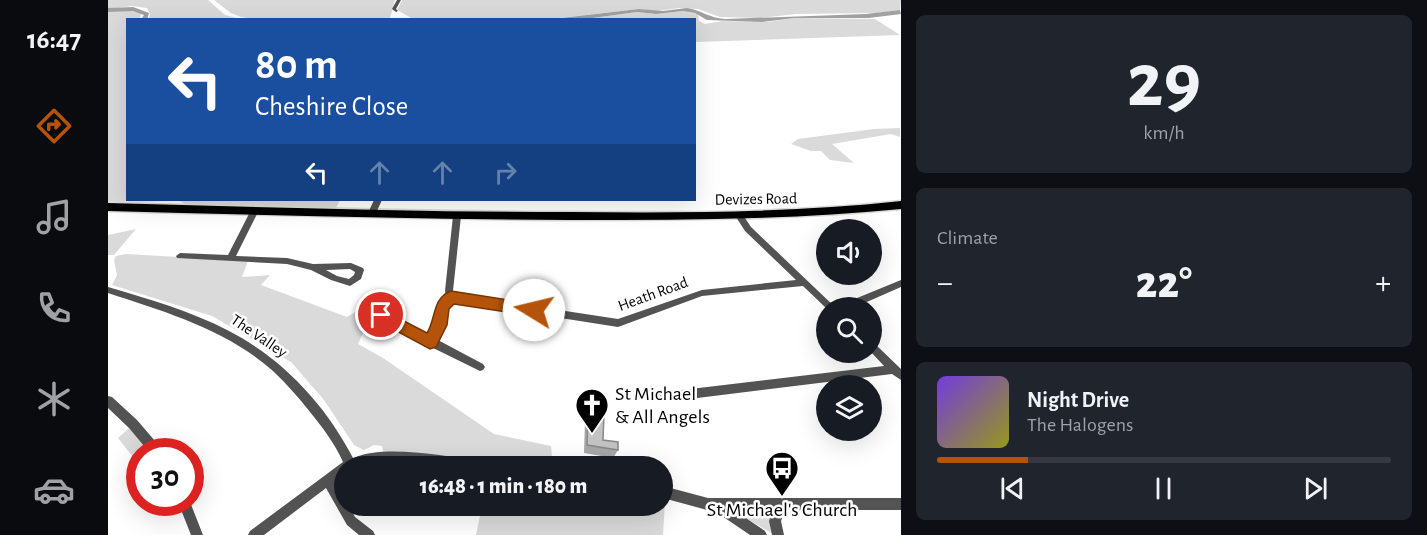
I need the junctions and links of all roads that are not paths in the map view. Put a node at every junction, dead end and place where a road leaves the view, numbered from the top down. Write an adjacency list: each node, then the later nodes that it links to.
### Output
1 (399, 0): 2 (street)
2 (396, 11)
3 (378, 201): 7 (street)
4 (900, 205): 9 (main road, Devizes Road)
5 (108, 207): 6 (main road, Devizes Road)
6 (255, 210): 7 (main road, Devizes Road); 11 (street)
7 (372, 213): 8 (main road, Devizes Road)
8 (457, 216): 9 (main road, Devizes Road); 16 (street)
9 (740, 217): 13 (street)
10 (180, 256): 11 (street)
11 (231, 257): 12 (street)
12 (313, 267): 12 (street)
13 (805, 282): 16 (street, Heath Road); 17 (street)
14 (900, 283): 18 (street)
15 (108, 290): 27 (street, The Valley)
16 (451, 297): 20 (street)
17 (821, 297)
18 (868, 297)
19 (381, 315): 20 (street)
20 (430, 342): 22 (street)
21 (882, 357): 23 (street)
22 (480, 367)
23 (897, 372): 24 (street)
24 (665, 397)
25 (108, 401): 26 (street)
26 (145, 438)
27 (343, 456)
28 (334, 476): 29 (street)
29 (328, 480): 36 (street); 37 (street)
30 (673, 495): 32 (street)
31 (781, 503): 32 (street); 33 (street); 39 (street)
32 (708, 504): 38 (street)
33 (900, 504)
34 (190, 516): 35 (street)
35 (197, 535)
36 (254, 535)
37 (369, 535)
38 (761, 535)
39 (778, 535)

